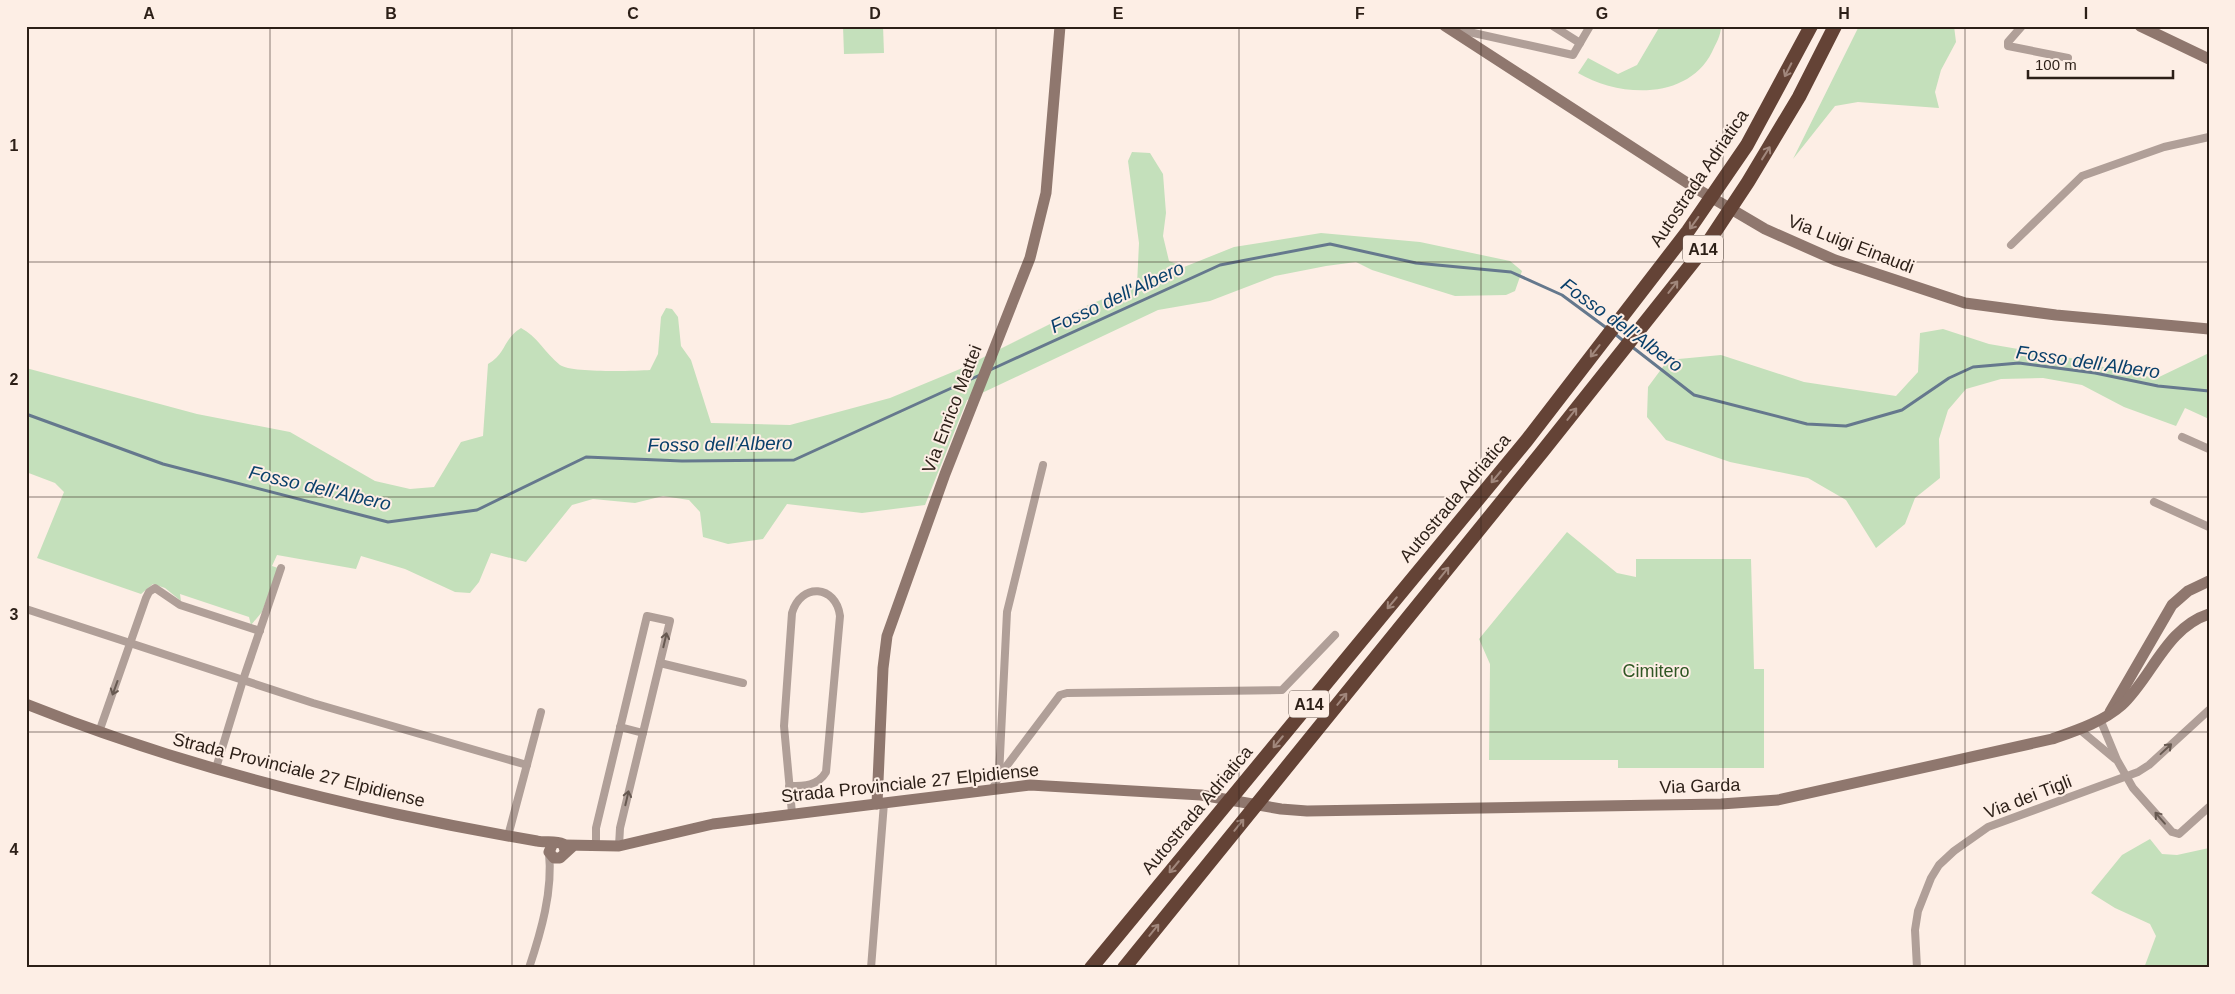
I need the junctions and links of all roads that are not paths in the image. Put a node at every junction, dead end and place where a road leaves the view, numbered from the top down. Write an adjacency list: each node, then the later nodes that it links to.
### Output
1 (1060, 26): 45 (main road, Via Enrico Mattei)
2 (1553, 26): 9 (street)
3 (1590, 26): 9 (street)
4 (1811, 26): 56 (highway, Autostrada Adriatica / A14, one-way to 56)
5 (1835, 26): 57 (highway, A14, one-way to 5)
6 (2022, 26): 10 (street)
7 (2140, 26): 11 (main road)
8 (1446, 27): 9 (street, Via Luigi Einaudi); 14 (main road, Via Luigi Einaudi)
9 (1580, 43)
10 (2068, 58)
11 (2209, 59)
12 (2209, 137): 13 (street)
13 (2010, 245)
14 (2209, 329)
15 (2182, 437): 16 (street)
16 (2209, 450)
17 (1043, 465): 42 (street)
18 (2154, 502): 19 (street)
19 (2209, 527)
20 (281, 568): 24 (street)
21 (2209, 580): 33 (main road)
22 (26, 609): 26 (street)
23 (2209, 614): 33 (main road, Via Garda)
24 (260, 631): 26 (street); 28 (street)
25 (1335, 635): 42 (street)
26 (131, 644): 28 (street); 36 (street, one-way to 36)
27 (660, 663): 29 (street); 34 (street, one-way to 34); 37 (street)
28 (243, 680): 39 (street); 40 (street)
29 (743, 683)
30 (26, 704): 36 (main road, Strada Provinciale 27 Elpidiense)
31 (2209, 710): 41 (street, Via dei Tigli, one-way to 31)
32 (541, 712): 39 (street)
33 (2104, 716): 35 (main road, Via Garda); 38 (street)
34 (620, 727): 37 (street); 51 (street)
35 (2079, 729): 38 (street); 47 (main road, Via Garda)
36 (99, 732): 40 (main road, Strada Provinciale 27 Elpidiense)
37 (643, 733): 50 (street, one-way to 37)
38 (2117, 760): 41 (street)
39 (527, 765): 49 (street)
40 (216, 768): 49 (main road, Strada Provinciale 27 Elpidiense)
41 (2126, 775): 46 (street, one-way to 41); 58 (street, Via dei Tigli)
42 (999, 776): 44 (street)
43 (790, 786): 43 (street); 48 (street)
44 (993, 788): 45 (main road, Strada Provinciale 27 Elpidiense); 47 (main road, Strada Provinciale 27 Elpidiense)
45 (881, 804): 48 (main road, Strada Provinciale 27 Elpidiense); 55 (street)
46 (2209, 806)
47 (1281, 809)
48 (792, 813): 50 (main road, Strada Provinciale 27 Elpidiense)
49 (508, 836): 52 (main road, Strada Provinciale 27 Elpidiense)
50 (619, 846): 51 (main road, Strada Provinciale 27 Elpidiense)
51 (596, 847): 52 (main road, Strada Provinciale 27 Elpidiense)
52 (558, 848): 53 (street); 53 (street)
53 (551, 872): 54 (street)
54 (529, 968)
55 (872, 968)
56 (1091, 968)
57 (1124, 968)
58 (1917, 968)

